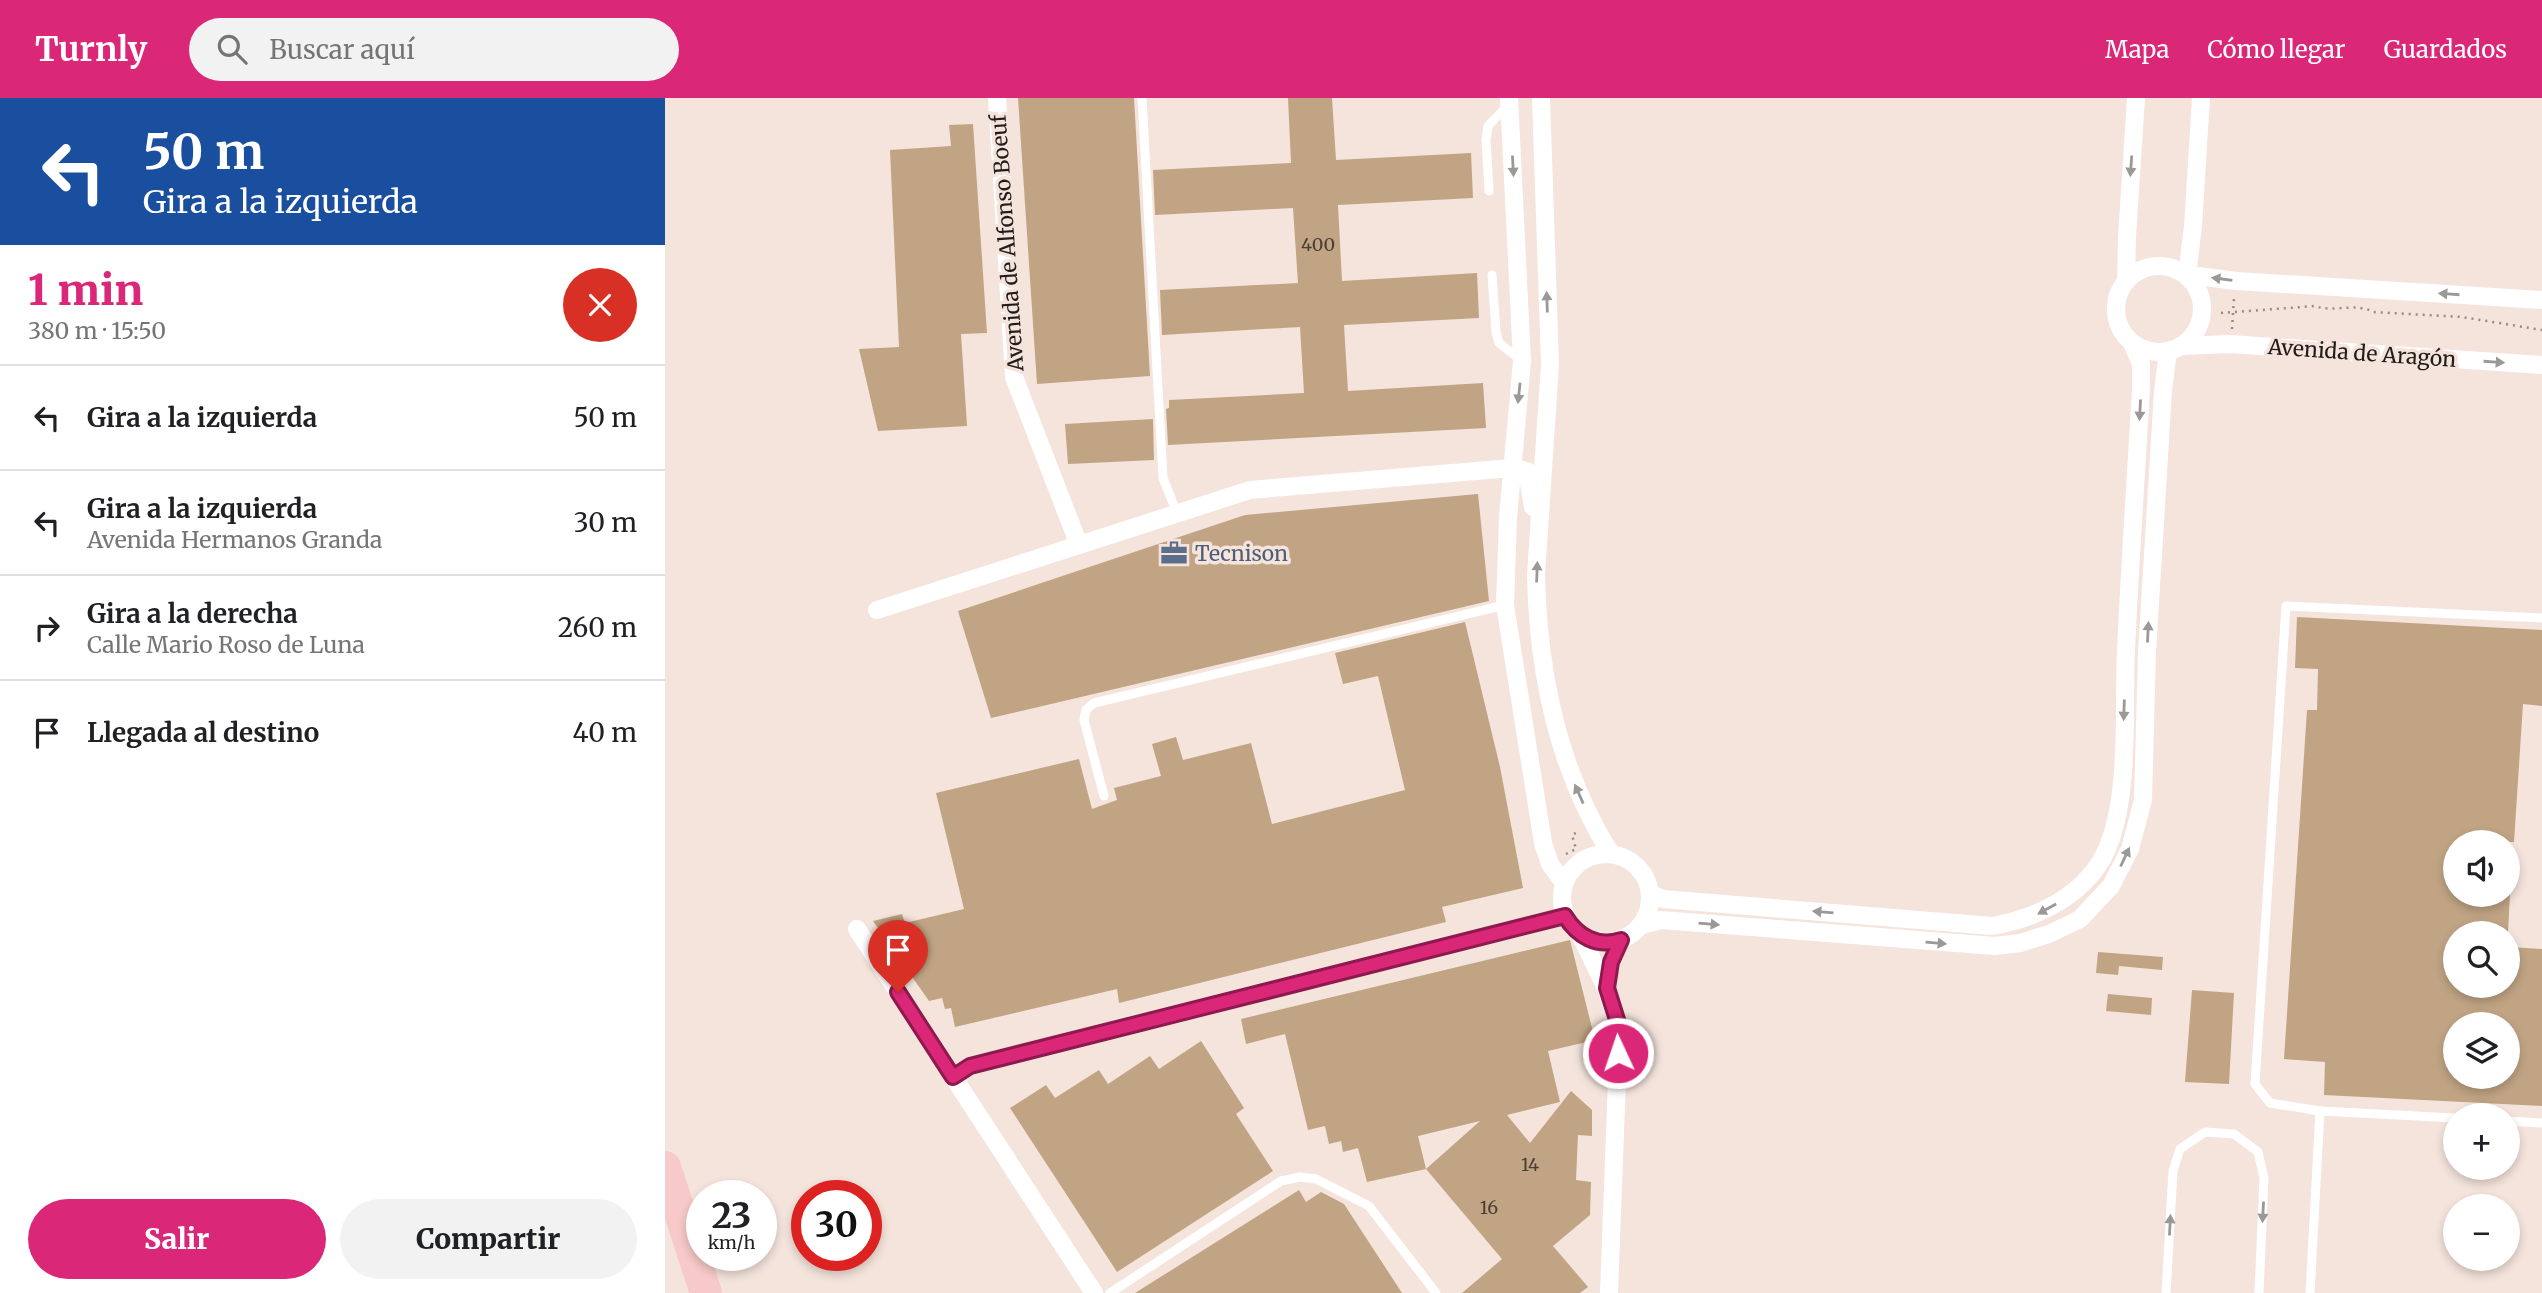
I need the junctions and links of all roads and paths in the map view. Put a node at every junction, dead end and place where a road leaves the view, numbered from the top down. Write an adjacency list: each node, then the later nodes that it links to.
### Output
1 (997, 98): 24 (street, Avenida de Alfonso Boeuf)
2 (1142, 98): 22 (lane)
3 (1541, 98): 23 (street, one-way to 3)
4 (2136, 98): 10 (street, one-way to 10)
5 (2201, 98): 9 (street)
6 (1509, 101): 7 (lane); 19 (street, one-way to 19)
7 (1489, 191)
8 (1492, 275): 19 (lane)
9 (2188, 277): 10 (street); 12 (street, one-way to 9); 18 (street)
10 (2126, 281): 17 (street)
11 (2234, 291): 14 (path)
12 (2542, 300)
13 (2221, 313): 14 (path)
14 (2233, 313): 15 (path); 16 (path)
15 (2542, 330)
16 (2231, 335)
17 (2132, 344): 18 (street); 33 (street, one-way to 33)
18 (2174, 349): 20 (street, Avenida de Aragón, one-way to 20); 35 (street, one-way to 18)
19 (1522, 360): 21 (street, one-way to 21)
20 (2542, 365)
21 (1512, 468): 22 (street); 23 (street); 25 (street)
22 (1177, 513): 24 (street)
23 (1539, 540): 30 (street, one-way to 23)
24 (1079, 545): 26 (street)
25 (1505, 606): 28 (lane); 32 (street)
26 (877, 610)
27 (2542, 618): 41 (lane)
28 (1104, 796)
29 (1581, 831): 31 (path)
30 (1611, 854): 32 (street); 33 (street)
31 (1560, 858)
32 (1564, 883): 34 (street)
33 (1651, 894): 35 (street)
34 (1565, 916): 37 (street); 40 (street)
35 (1642, 925): 38 (street)
36 (857, 929): 40 (street)
37 (1580, 934): 38 (street); 39 (street)
38 (1621, 940): 39 (street)
39 (1607, 988): 50 (street)
40 (953, 1077): 47 (street)
41 (2320, 1111): 42 (lane); 53 (lane)
42 (2443, 1117)
43 (2520, 1122): 44 (lane)
44 (2542, 1123)
45 (665, 1167): 46 (highway)
46 (706, 1293)
47 (1094, 1293)
48 (1110, 1293): 49 (lane)
49 (1436, 1293)
50 (1609, 1293)
51 (2166, 1293): 52 (lane, one-way to 52)
52 (2259, 1293)
53 (2310, 1293)

